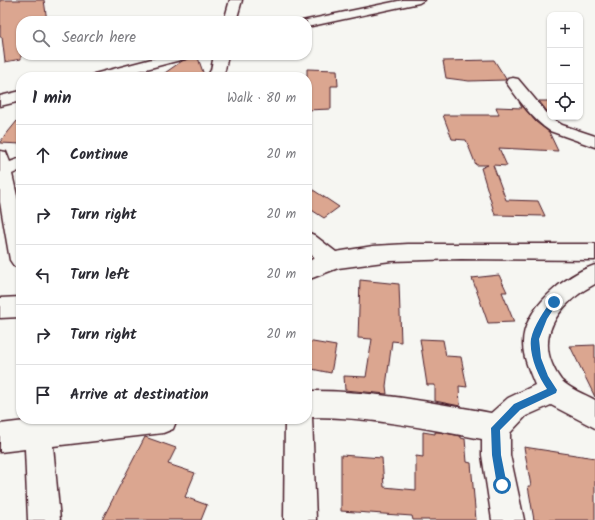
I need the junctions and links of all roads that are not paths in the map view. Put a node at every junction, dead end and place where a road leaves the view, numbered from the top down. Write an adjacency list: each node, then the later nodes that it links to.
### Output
1 (236, 0): 3 (street)
2 (419, 0): 4 (street)
3 (231, 16)
4 (312, 22)
5 (164, 60): 7 (street)
6 (220, 60): 8 (street)
7 (118, 72)
8 (217, 72)
9 (513, 82): 12 (street)
10 (16, 97): 11 (street)
11 (0, 102)
12 (595, 142)
13 (16, 164): 14 (street)
14 (1, 166): 15 (street)
15 (16, 236)
16 (312, 244): 18 (street)
17 (595, 252): 18 (street)
18 (333, 261): 19 (street)
19 (312, 268)
20 (595, 274): 23 (street)
21 (16, 307): 22 (street)
22 (0, 308)
23 (553, 390): 25 (street); 29 (street)
24 (312, 404): 29 (street)
25 (595, 414)
26 (85, 424): 28 (street)
27 (299, 424): 32 (street)
28 (38, 427): 30 (street); 31 (street)
29 (496, 428): 33 (street)
30 (0, 438)
31 (44, 520)
32 (300, 520)
33 (508, 520)

